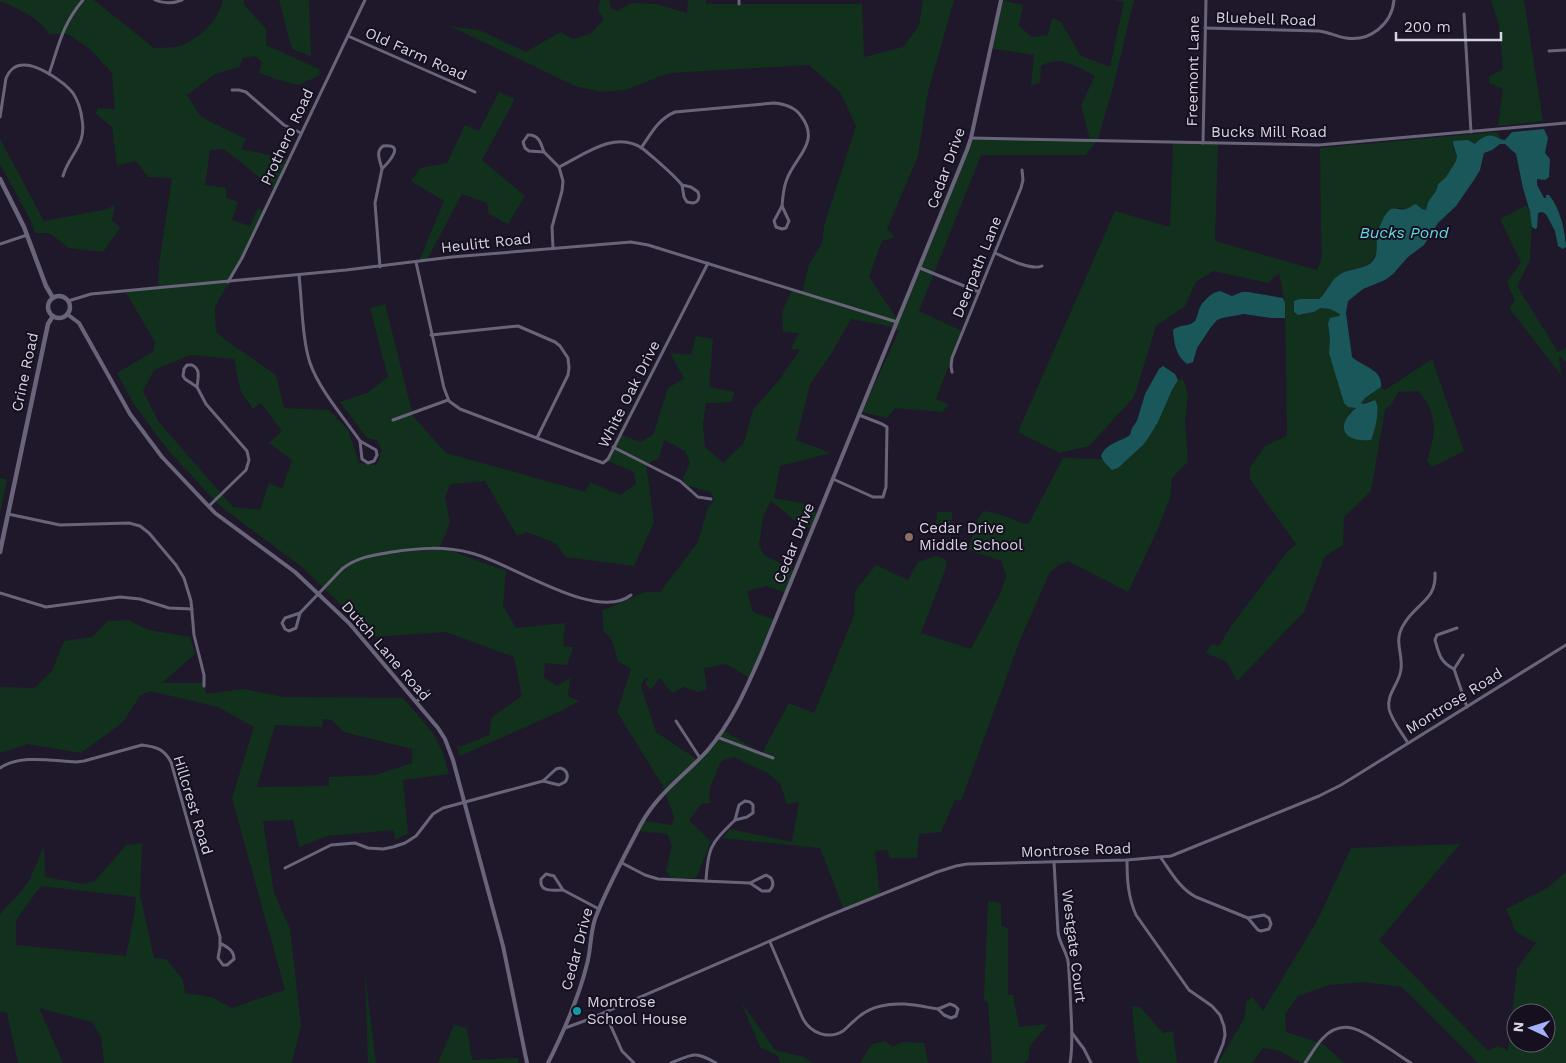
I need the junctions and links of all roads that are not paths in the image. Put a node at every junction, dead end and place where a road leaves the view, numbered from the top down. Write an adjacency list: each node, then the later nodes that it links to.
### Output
1 (84, 0): 13 (street)
2 (155, 0): 3 (street)
3 (182, 0)
4 (365, 0): 10 (street, Prothero Road)
5 (1001, 0): 20 (street, Cedar Drive)
6 (1206, 0): 9 (street, Freemont Lane)
7 (1394, 0): 9 (street, Bluebell Road)
8 (1464, 14): 18 (street)
9 (1205, 28): 21 (street, Freemont Lane)
10 (348, 36): 15 (street, Old Farm Road); 19 (street, Prothero Road)
11 (1566, 50): 12 (street)
12 (1549, 51)
13 (49, 74): 16 (street); 27 (street)
14 (232, 90): 19 (street)
15 (475, 92)
16 (0, 117)
17 (1566, 123): 18 (street, Bucks Mill Road)
18 (1471, 132): 21 (street, Bucks Mill Road)
19 (301, 133): 41 (street, Prothero Road)
20 (971, 138): 21 (street, Bucks Mill Road); 39 (street, Cedar Drive)
21 (1203, 143)
22 (641, 148): 24 (street); 29 (street); 30 (street)
23 (544, 152): 23 (street); 24 (street)
24 (559, 168): 33 (street)
25 (382, 169): 25 (street); 37 (street)
26 (1022, 170): 34 (street, Deerpath Lane)
27 (63, 176)
28 (0, 179): 31 (main road, Crine Road)
29 (682, 185): 29 (street)
30 (782, 206): 30 (street)
31 (27, 235): 32 (street); 43 (main road, Crine Road)
32 (0, 244)
33 (553, 248): 35 (street, Heulitt Road); 36 (street, Heulitt Road)
34 (995, 252): 38 (street); 42 (street, Deerpath Lane)
35 (416, 262): 37 (street, Heulitt Road); 48 (street)
36 (708, 264): 47 (street, Heulitt Road); 56 (street, White Oak Drive)
37 (380, 266): 40 (street, Heulitt Road)
38 (1042, 266)
39 (920, 268): 42 (street); 47 (street, Cedar Drive)
40 (299, 275): 41 (street, Heulitt Road); 55 (street)
41 (228, 282): 44 (street, Heulitt Road)
42 (979, 292): 49 (street, Deerpath Lane)
43 (53, 298): 44 (main road); 46 (main road, Crine Road)
44 (68, 301): 45 (main road)
45 (67, 314): 46 (main road, Crine Road); 59 (street, Dutch Lane Road)
46 (53, 316): 60 (main road, Crine Road)
47 (897, 322): 52 (street, Cedar Drive)
48 (432, 335): 51 (street); 54 (street)
49 (952, 372)
50 (198, 386): 50 (street); 59 (street)
51 (448, 400): 53 (street); 54 (street, White Oak Drive)
52 (859, 415): 57 (street, Cedar Drive); 57 (street)
53 (393, 420)
54 (537, 438): 56 (street, White Oak Drive)
55 (360, 441): 55 (street)
56 (613, 447): 58 (street)
57 (833, 479): 77 (street, Cedar Drive)
58 (711, 499)
59 (209, 506): 64 (street, Dutch Lane Road)
60 (8, 514): 61 (main road, Crine Road); 66 (street)
61 (0, 552)
62 (1435, 573): 78 (street)
63 (0, 594): 66 (street)
64 (318, 594): 65 (street); 67 (street); 74 (street, Dutch Lane Road)
65 (631, 595)
66 (192, 609): 72 (street)
67 (300, 613): 67 (street)
68 (1457, 628): 71 (street)
69 (1566, 645): 75 (street, Montrose Road)
70 (1463, 655): 71 (street)
71 (1454, 669): 75 (street)
72 (204, 686)
73 (429, 691): 74 (street)
74 (416, 702): 83 (street, Dutch Lane Road)
75 (1467, 707): 78 (street, Montrose Road)
76 (676, 720): 79 (street)
77 (717, 738): 79 (street, Cedar Drive); 80 (street)
78 (1408, 743): 85 (street, Montrose Road)
79 (700, 758): 88 (street, Cedar Drive)
80 (773, 758)
81 (0, 768): 96 (street, Hillcrest Road)
82 (543, 781): 82 (street); 83 (street)
83 (464, 802): 89 (street); 101 (street, Dutch Lane Road)
84 (735, 820): 84 (street); 90 (street)
85 (1161, 858): 86 (street, Montrose Road); 94 (street)
86 (1127, 860): 87 (street, Montrose Road); 108 (street)
87 (1054, 862): 95 (street, Montrose Road); 100 (street, Westgate Court)
88 (622, 863): 90 (street); 93 (street, Cedar Drive)
89 (285, 868)
90 (706, 881): 91 (street)
91 (750, 883): 91 (street)
92 (563, 890): 92 (street); 93 (street)
93 (599, 909): 99 (street, Cedar Drive)
94 (1248, 918): 94 (street)
95 (770, 942): 97 (street); 98 (street, Montrose Road)
96 (220, 943): 96 (street, Hillcrest Road)
97 (938, 1009): 97 (street)
98 (605, 1012): 99 (street, Montrose Road); 103 (street)
99 (564, 1028): 102 (street, Cedar Drive)
100 (1072, 1032): 106 (street, Westgate Court); 107 (street)
101 (527, 1063)
102 (548, 1063)
103 (634, 1063)
104 (671, 1063): 105 (street)
105 (716, 1063)
106 (1070, 1063)
107 (1091, 1063)
108 (1216, 1063)
109 (1305, 1063): 110 (street)
110 (1411, 1063)

